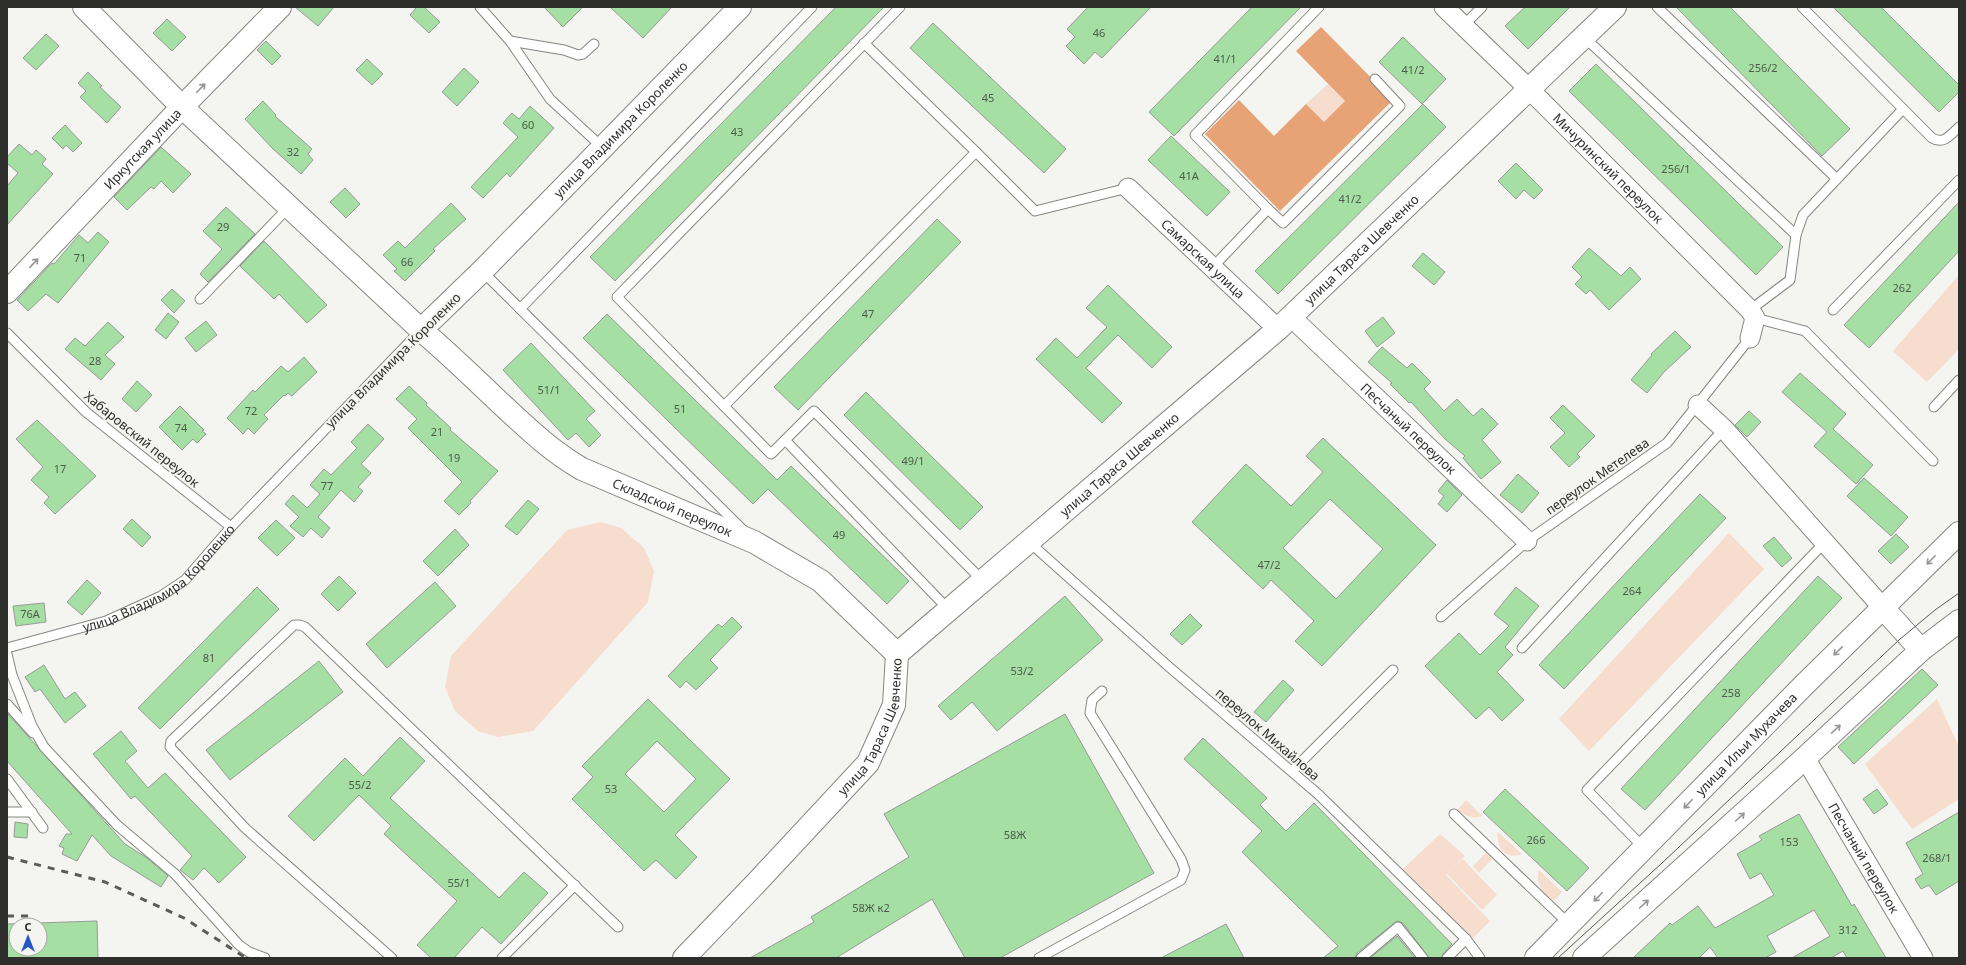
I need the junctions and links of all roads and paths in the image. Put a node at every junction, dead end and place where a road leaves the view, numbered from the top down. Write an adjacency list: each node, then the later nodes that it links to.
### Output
1 (84, 7): 20 (street)
2 (280, 7): 20 (street, Иркутская улица, one-way to 2)
3 (480, 7): 15 (lane)
4 (740, 7): 23 (street, улица Владимира Короленко)
5 (812, 7): 35 (lane)
6 (900, 7): 16 (lane)
7 (1319, 7): 29 (lane)
8 (1444, 7): 13 (street, Мичуринский переулок)
9 (1482, 7): 13 (lane)
10 (1615, 7): 14 (street, улица Тараса Шевченко)
11 (1656, 7): 25 (lane)
12 (1802, 7): 21 (lane)
13 (1463, 26): 19 (street, Мичуринский переулок)
14 (1584, 37): 19 (street, улица Тараса Шевченко); 30 (lane)
15 (510, 41): 17 (lane); 23 (lane)
16 (864, 43): 24 (lane); 44 (lane)
17 (594, 44)
18 (1375, 79): 29 (lane)
19 (1530, 90): 37 (street, Мичуринский переулок); 38 (street, улица Тараса Шевченко)
20 (182, 108): 28 (street, Складской переулок); 33 (street, Иркутская улица, one-way to 20)
21 (1903, 109): 22 (lane); 25 (lane)
22 (1959, 127)
23 (602, 146): 32 (street, улица Владимира Короленко)
24 (976, 152): 27 (lane); 44 (lane)
25 (1837, 179): 30 (lane)
26 (1959, 180): 36 (lane)
27 (1128, 188): 31 (street, Самарская улица)
28 (289, 207): 34 (lane); 39 (street, Складской переулок)
29 (1268, 209): 31 (lane)
30 (1796, 235): 37 (lane)
31 (1212, 268): 38 (street, Самарская улица)
32 (482, 271): 35 (lane); 39 (street, улица Владимира Короленко)
33 (7, 292)
34 (200, 299)
35 (520, 309): 52 (lane)
36 (1833, 310)
37 (1753, 314): 41 (street); 48 (lane)
38 (1284, 323): 51 (street, Песчаный переулок); 53 (street, улица Тараса Шевченко)
39 (421, 330): 49 (lane, улица Владимира Короленко); 52 (street, Складской переулок)
40 (7, 333): 49 (lane, Хабаровский переулок)
41 (1750, 338): 43 (lane, переулок Метелева)
42 (1959, 380): 45 (lane)
43 (1698, 404): 46 (street); 51 (lane, переулок Метелева)
44 (724, 406): 47 (lane)
45 (1934, 407)
46 (1724, 430): 54 (street); 61 (lane)
47 (785, 440): 55 (lane); 57 (lane)
48 (1933, 461)
49 (231, 527): 60 (lane, улица Владимира Короленко)
50 (1959, 533): 56 (street, улица Ильи Мухачева, one-way to 56)
51 (1527, 541): 58 (lane, переулок Метелева)
52 (754, 542): 64 (street, Складской переулок)
53 (1029, 542): 55 (street, улица Тараса Шевченко); 71 (lane, переулок Михайлова)
54 (1825, 542): 56 (street); 77 (lane)
55 (983, 581): 57 (street, улица Тараса Шевченко)
56 (1883, 608): 62 (street); 77 (street, улица Ильи Мухачева, one-way to 77)
57 (949, 610): 64 (street, улица Тараса Шевченко)
58 (1441, 617)
59 (1959, 621): 62 (street)
60 (7, 648)
61 (1522, 648)
62 (1921, 650): 70 (street, one-way to 62)
63 (7, 654): 65 (lane)
64 (897, 654): 85 (street, улица Тараса Шевченко)
65 (8, 667): 69 (lane)
66 (1393, 670): 71 (lane)
67 (1102, 691): 86 (lane)
68 (7, 704): 69 (lane)
69 (39, 740): 82 (lane)
70 (1805, 758): 92 (street, one-way to 70); 93 (street, Песчаный переулок)
71 (1292, 772): 81 (lane, переулок Михайлова)
72 (7, 779): 74 (lane)
73 (7, 812): 74 (lane)
74 (32, 812): 76 (lane)
75 (1454, 814): 79 (lane)
76 (43, 828)
77 (1645, 849): 79 (street, улица Ильи Мухачева, one-way to 79)
78 (575, 885): 80 (lane); 83 (lane); 84 (lane)
79 (1570, 925): 91 (street, улица Ильи Мухачева)
80 (618, 927)
81 (1466, 939): 89 (lane); 90 (lane, переулок Михайлова)
82 (265, 958)
83 (392, 958)
84 (502, 958)
85 (684, 958)
86 (1039, 958)
87 (1361, 958): 88 (lane)
88 (1423, 958)
89 (1447, 958)
90 (1480, 958)
91 (1536, 958)
92 (1584, 958)
93 (1922, 958)

